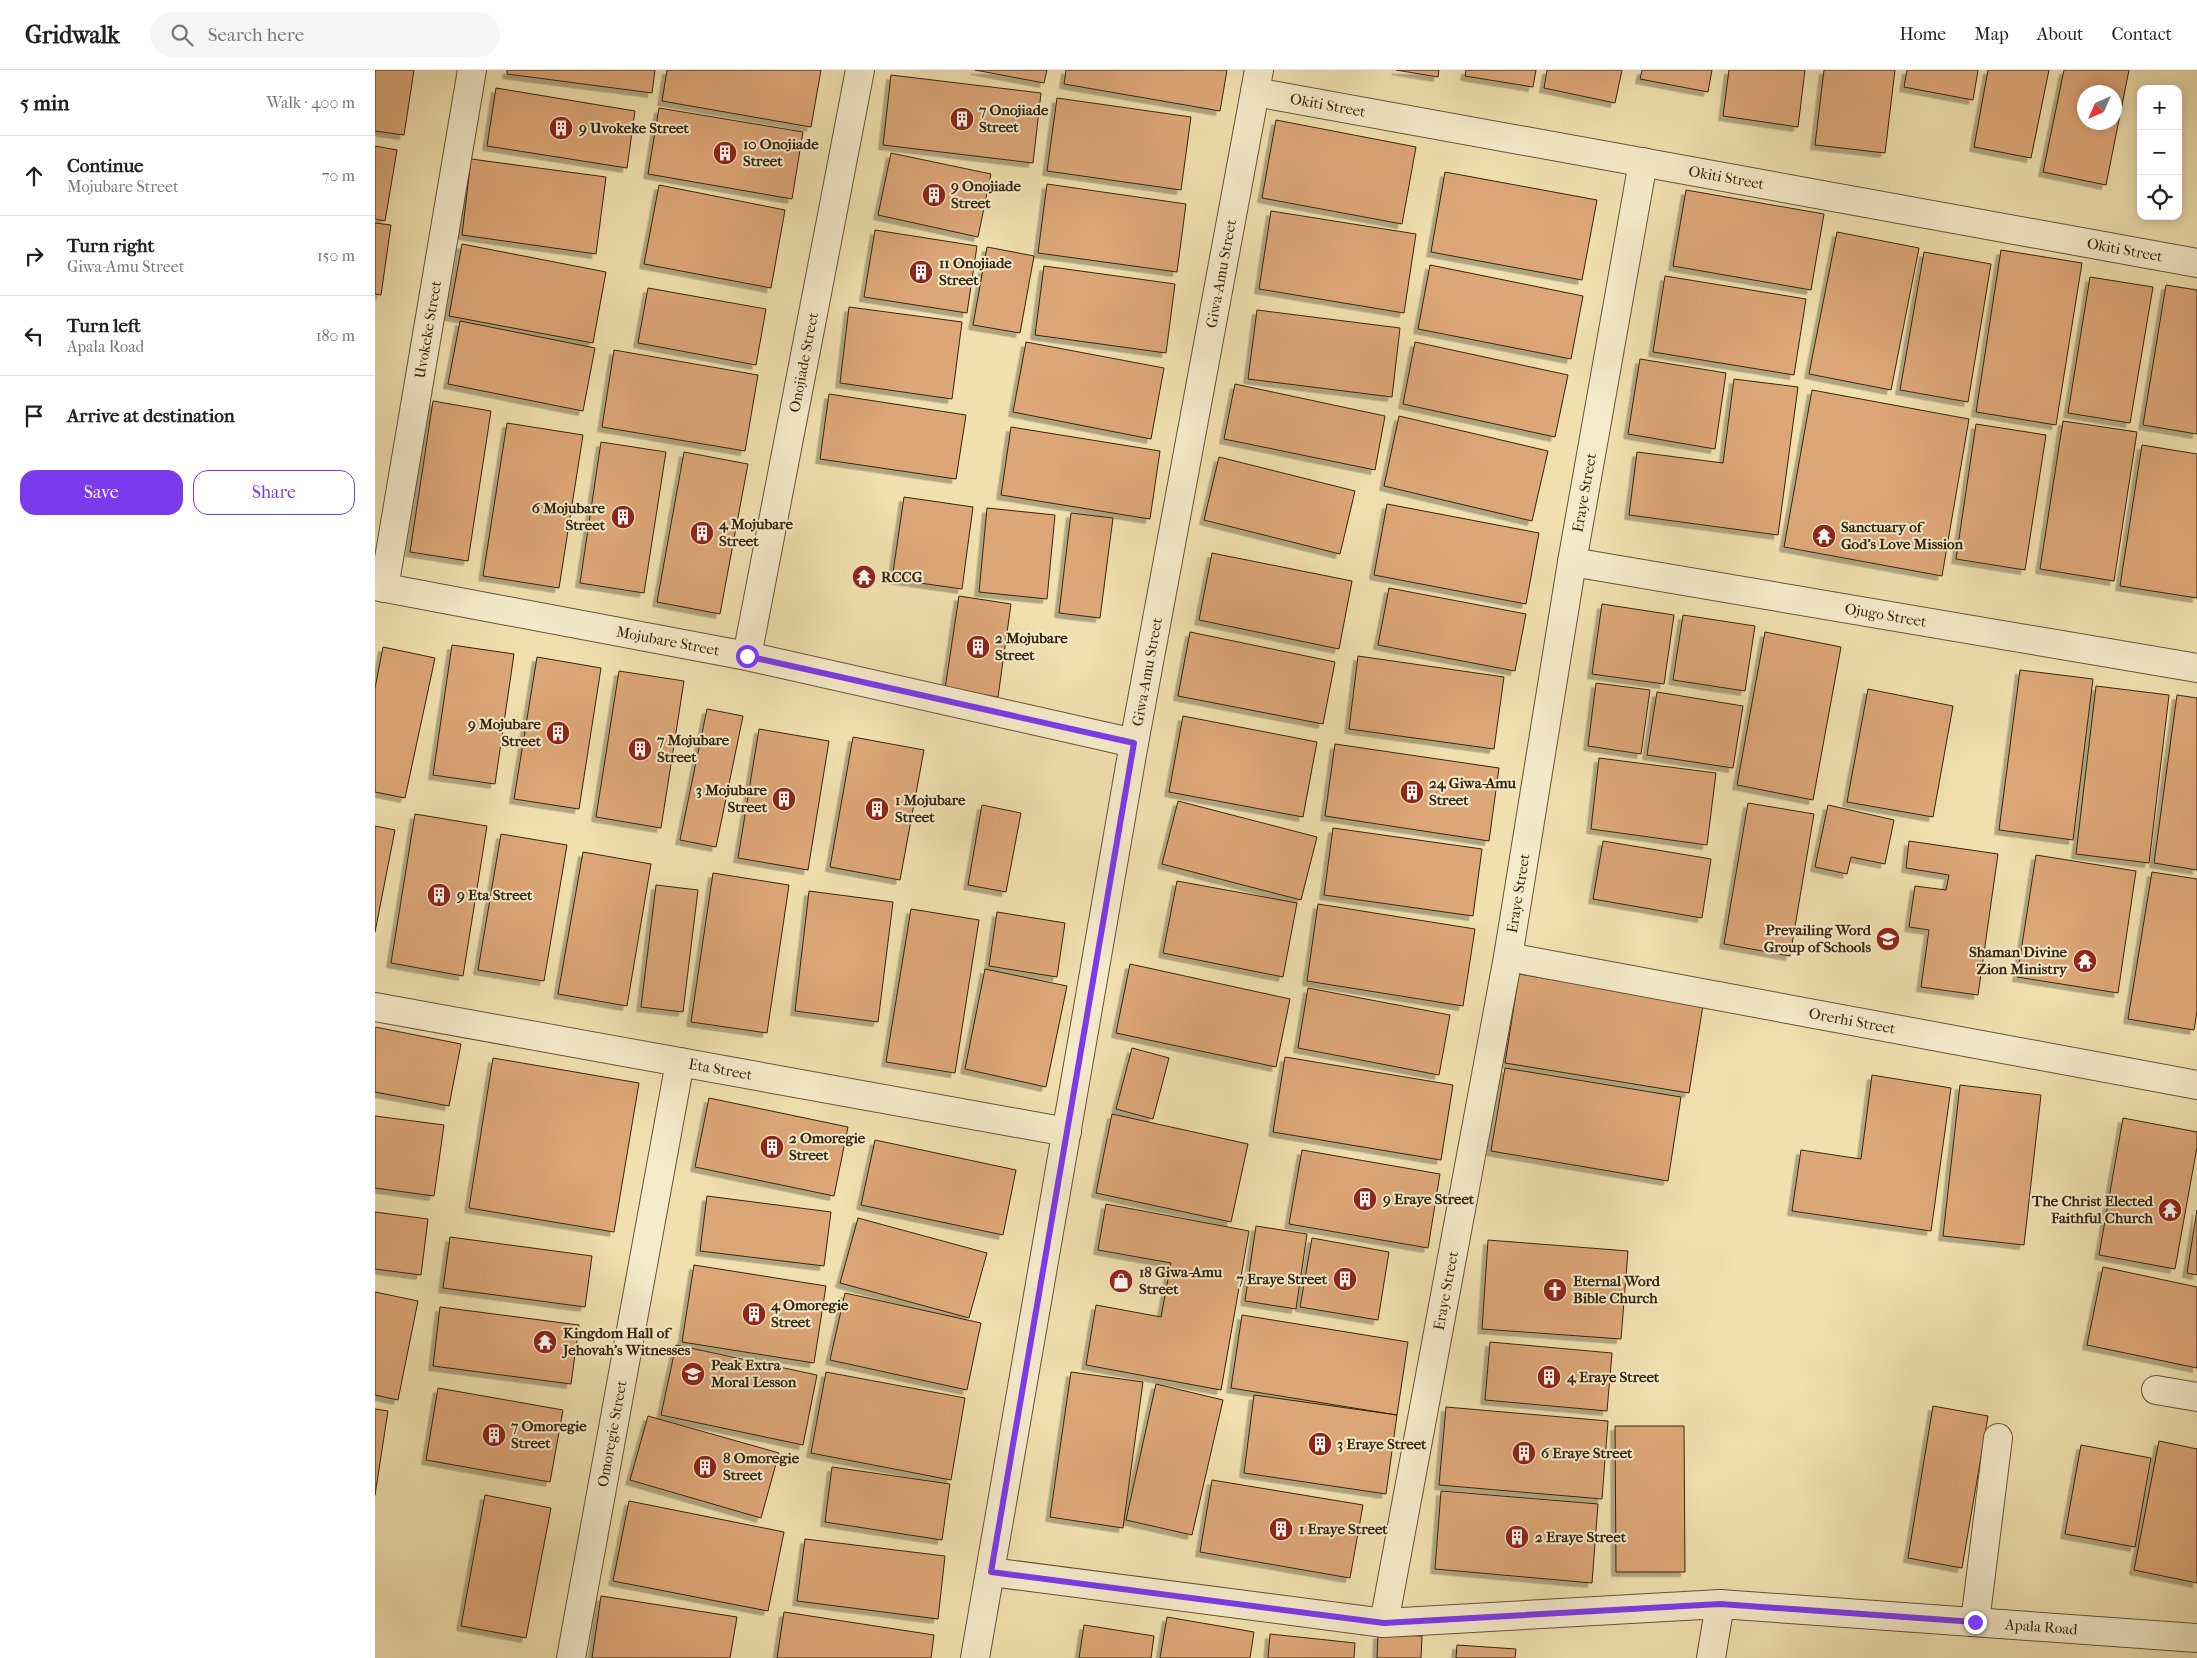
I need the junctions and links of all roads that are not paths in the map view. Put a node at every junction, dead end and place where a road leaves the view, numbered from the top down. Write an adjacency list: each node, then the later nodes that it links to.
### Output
1 (472, 70): 7 (street, Uvokeke Street)
2 (860, 70): 8 (street, Onojiade Street)
3 (1257, 81): 4 (street, Okiti Street); 10 (street, Giwa-Amu Street)
4 (1643, 162): 5 (street, Okiti Street); 6 (street, Eraye Street)
5 (2197, 263)
6 (1572, 562): 9 (street, Ojugo Street); 11 (street, Eraye Street)
7 (380, 587): 8 (street, Mojubare Street)
8 (747, 656): 10 (street, Mojubare Street)
9 (2197, 668)
10 (1134, 743): 15 (street, Giwa-Amu Street)
11 (1508, 957): 14 (street, Orerhi Street); 22 (street, Eraye Street)
12 (375, 1007): 13 (street, Eta Street)
13 (679, 1062): 15 (street, Eta Street); 24 (street, Omoregie Street)
14 (2197, 1085)
15 (1067, 1132): 19 (street, Giwa-Amu Street)
16 (2156, 1390): 17 (street)
17 (2197, 1397)
18 (1998, 1438): 21 (street)
19 (991, 1572): 22 (street, Apala Road); 25 (street, Giwa-Amu Street)
20 (1720, 1604): 21 (street, Apala Road); 22 (street, Apala Road); 26 (street)
21 (1975, 1622): 23 (street, Apala Road)
22 (1384, 1623)
23 (2197, 1638)
24 (571, 1658)
25 (975, 1658)
26 (1711, 1658)

